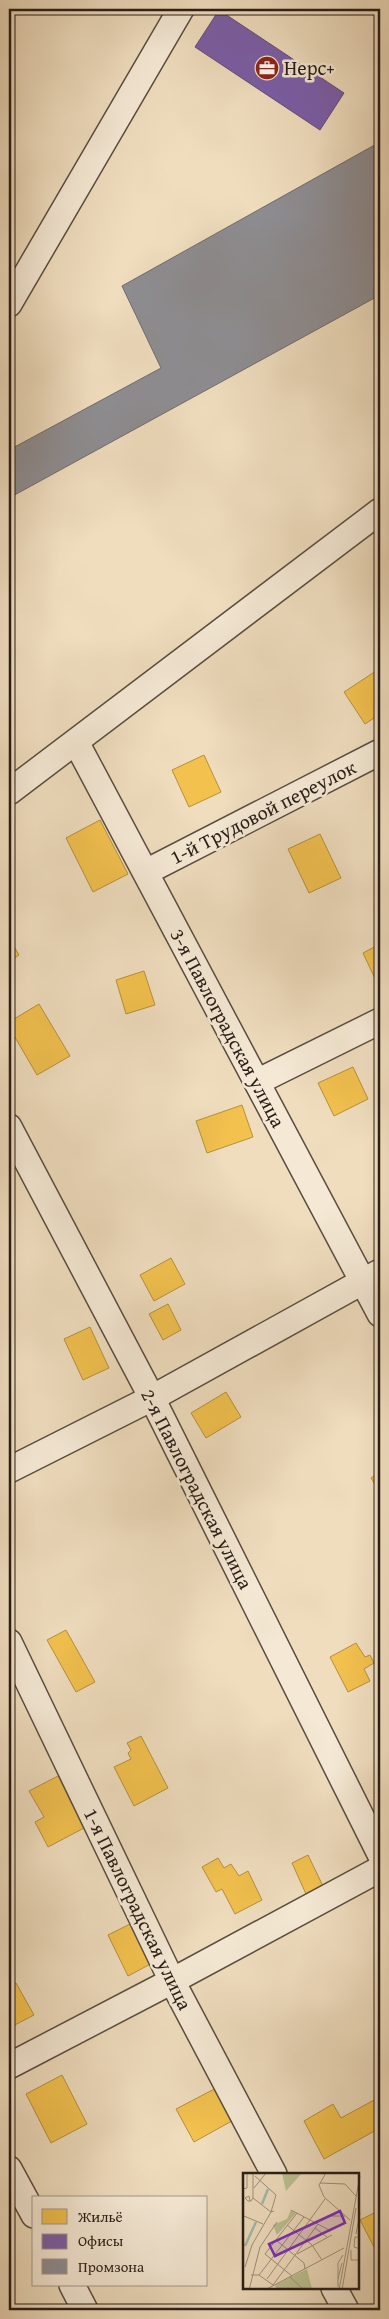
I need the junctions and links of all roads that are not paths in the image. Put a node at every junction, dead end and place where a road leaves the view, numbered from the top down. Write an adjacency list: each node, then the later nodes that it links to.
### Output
1 (181, 9): 2 (street)
2 (9, 304)
3 (380, 512): 4 (street)
4 (76, 742): 6 (street); 7 (street, 3-я Павлоградская улица)
5 (380, 752): 7 (street, 1-й Трудовой переулок)
6 (9, 792)
7 (146, 872): 9 (street, 3-я Павлоградская улица)
8 (380, 1021): 9 (street)
9 (256, 1082): 11 (street, 3-я Павлоградская улица)
10 (9, 1127): 13 (street, 2-я Павлоградская улица)
11 (372, 1277): 12 (street, 3-я Павлоградская улица); 13 (street)
12 (380, 1314)
13 (152, 1398): 14 (street); 16 (street, 2-я Павлоградская улица)
14 (9, 1470)
15 (9, 1642): 18 (street, 1-я Павлоградская улица)
16 (380, 1854)
17 (380, 1869): 18 (street)
18 (172, 1982): 19 (street); 21 (street, 1-я Павлоградская улица)
19 (9, 2066)
20 (9, 2169): 22 (street)
21 (273, 2173)
22 (32, 2211)
23 (73, 2286): 25 (street)
24 (335, 2289): 26 (street)
25 (85, 2310)
26 (346, 2310)

